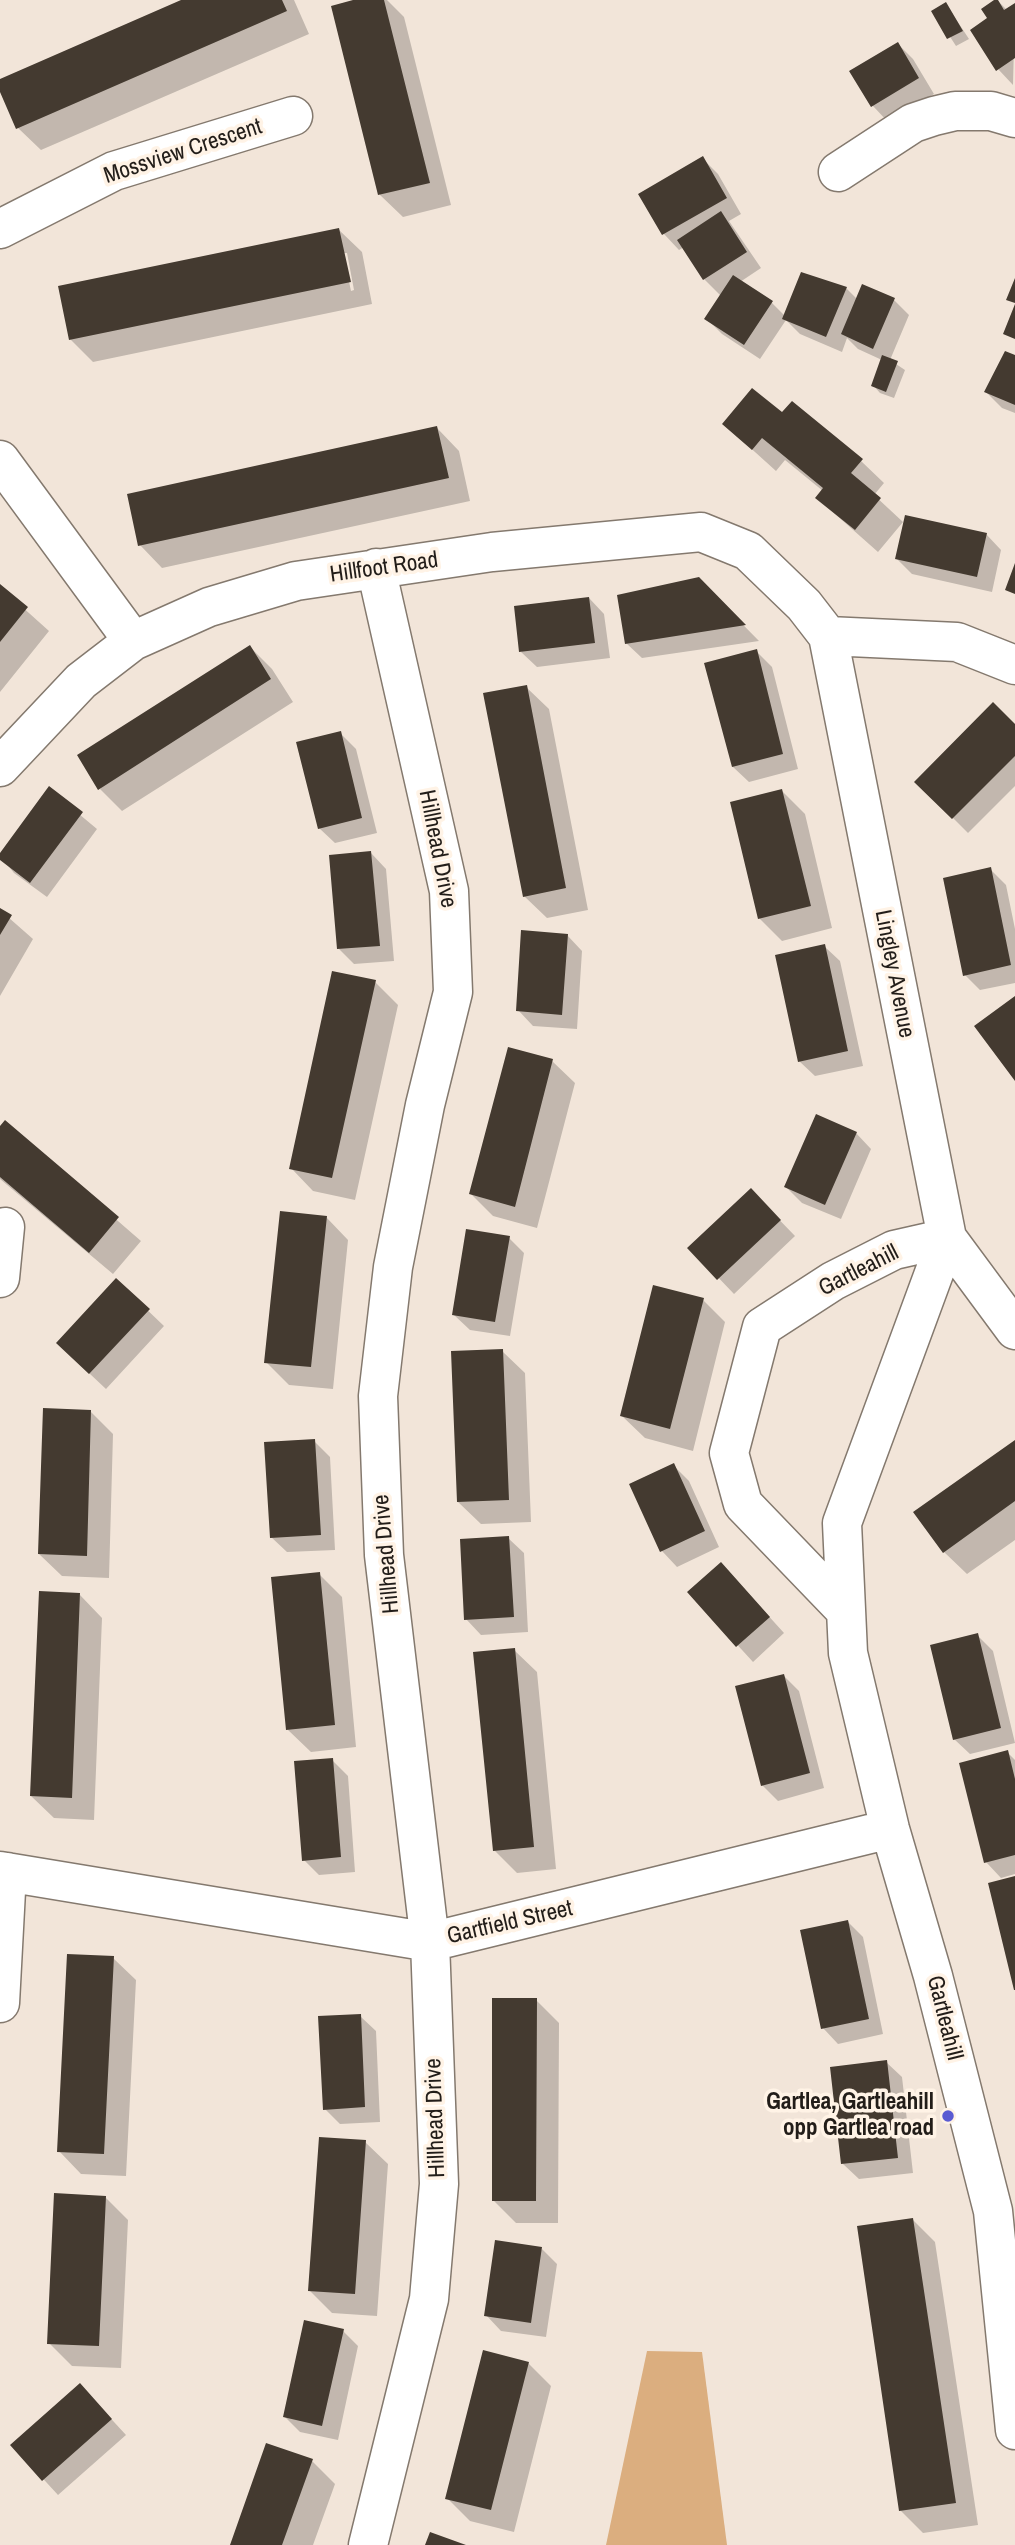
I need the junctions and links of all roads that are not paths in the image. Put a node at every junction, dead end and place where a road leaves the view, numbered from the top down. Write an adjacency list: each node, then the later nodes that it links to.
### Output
1 (293, 116): 4 (street, Mossview Crescent)
2 (1015, 118): 3 (street)
3 (838, 172)
4 (0, 229)
5 (0, 460): 9 (street)
6 (376, 568): 7 (street, Hillfoot Road); 9 (street, Hillfoot Road); 19 (street, Hillhead Drive)
7 (804, 604): 8 (street, Lingley Avenue)
8 (828, 636): 10 (street); 13 (street, Lingley Avenue)
9 (133, 641): 11 (street, Hillfoot Road)
10 (1015, 665)
11 (0, 767)
12 (5, 1227): 14 (street)
13 (947, 1238): 15 (street, Lingley Avenue); 16 (street, Gartleahill); 16 (street, Gartleahill)
14 (0, 1278)
15 (1015, 1330)
16 (846, 1611): 17 (street, Gartleahill)
17 (890, 1829): 19 (street, Gartfield Street); 21 (street, Gartleahill)
18 (4, 1872): 19 (street, Gartfield Street); 20 (street)
19 (430, 1942): 23 (street, Hillhead Drive)
20 (0, 2003)
21 (1004, 2220): 22 (street, Gartleahill)
22 (1015, 2430)
23 (368, 2545)

